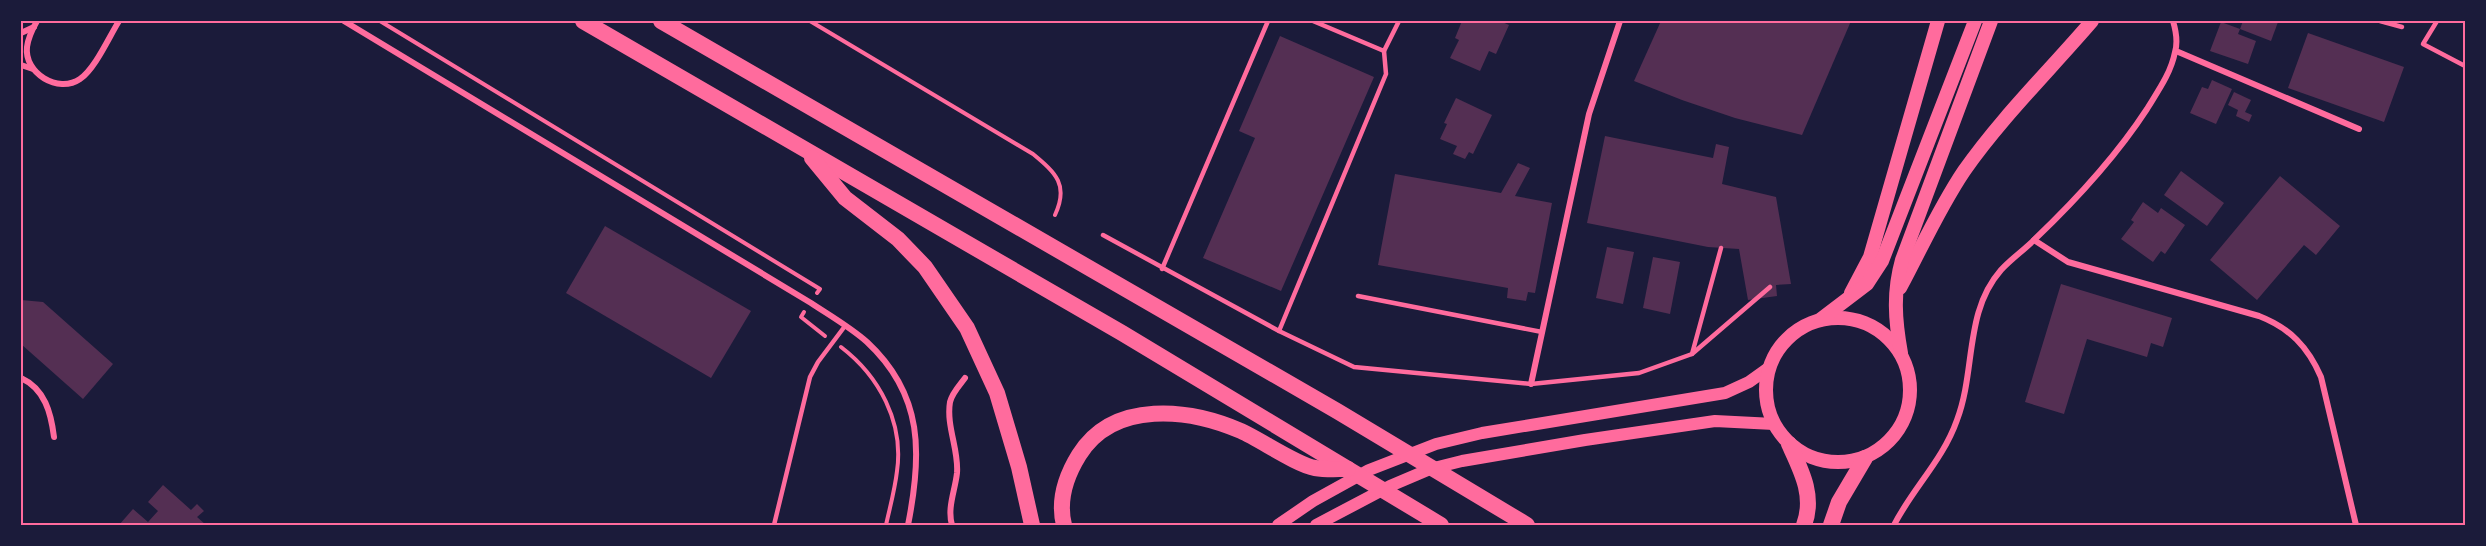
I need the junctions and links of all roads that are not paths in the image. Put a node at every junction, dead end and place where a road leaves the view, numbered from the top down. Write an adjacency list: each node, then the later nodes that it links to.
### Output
1 (119, 21): 23 (street)
2 (344, 21): 35 (street)
3 (583, 21): 25 (highway)
4 (660, 21): 57 (highway)
5 (1268, 21): 29 (lane)
6 (1313, 21): 19 (lane)
7 (1399, 21): 19 (lane)
8 (1620, 21): 37 (street)
9 (1938, 21): 32 (main road)
10 (1975, 21): 32 (main road)
11 (1991, 21): 33 (main road)
12 (2092, 21): 33 (main road)
13 (2173, 21): 20 (street)
14 (2380, 21): 17 (lane)
15 (2437, 21): 22 (lane)
16 (35, 24): 18 (street); 23 (street)
17 (2402, 27)
18 (21, 33)
19 (1384, 51): 36 (lane)
20 (2176, 51): 24 (street); 27 (street)
21 (21, 65): 23 (street)
22 (2465, 66)
23 (33, 69)
24 (2359, 129)
25 (806, 150): 48 (highway); 52 (highway)
26 (1103, 235): 29 (lane)
27 (2034, 240): 60 (street); 61 (street)
28 (1721, 248): 39 (lane)
29 (1162, 269): 36 (lane)
30 (1770, 286): 39 (lane)
31 (1358, 296): 37 (lane)
32 (1849, 298): 34 (main road)
33 (1895, 298): 38 (main road)
34 (1820, 320): 38 (main road); 40 (main road)
35 (845, 326): 49 (lane); 50 (street)
36 (1279, 331): 43 (lane)
37 (1542, 332): 43 (street)
38 (1901, 353): 47 (main road)
39 (1692, 354): 43 (lane)
40 (1770, 367): 44 (main road); 54 (main road)
41 (21, 378): 45 (street)
42 (965, 378): 51 (street)
43 (1531, 384)
44 (1774, 424): 46 (main road); 55 (main road)
45 (54, 437)
46 (1789, 444): 47 (main road); 58 (highway)
47 (1865, 458): 59 (highway)
48 (1350, 469): 53 (highway); 56 (highway)
49 (774, 525)
50 (908, 525)
51 (952, 525)
52 (1032, 525)
53 (1064, 525)
54 (1278, 525)
55 (1316, 525)
56 (1441, 525)
57 (1527, 525)
58 (1804, 525)
59 (1832, 525)
60 (1894, 525)
61 (2356, 525)

